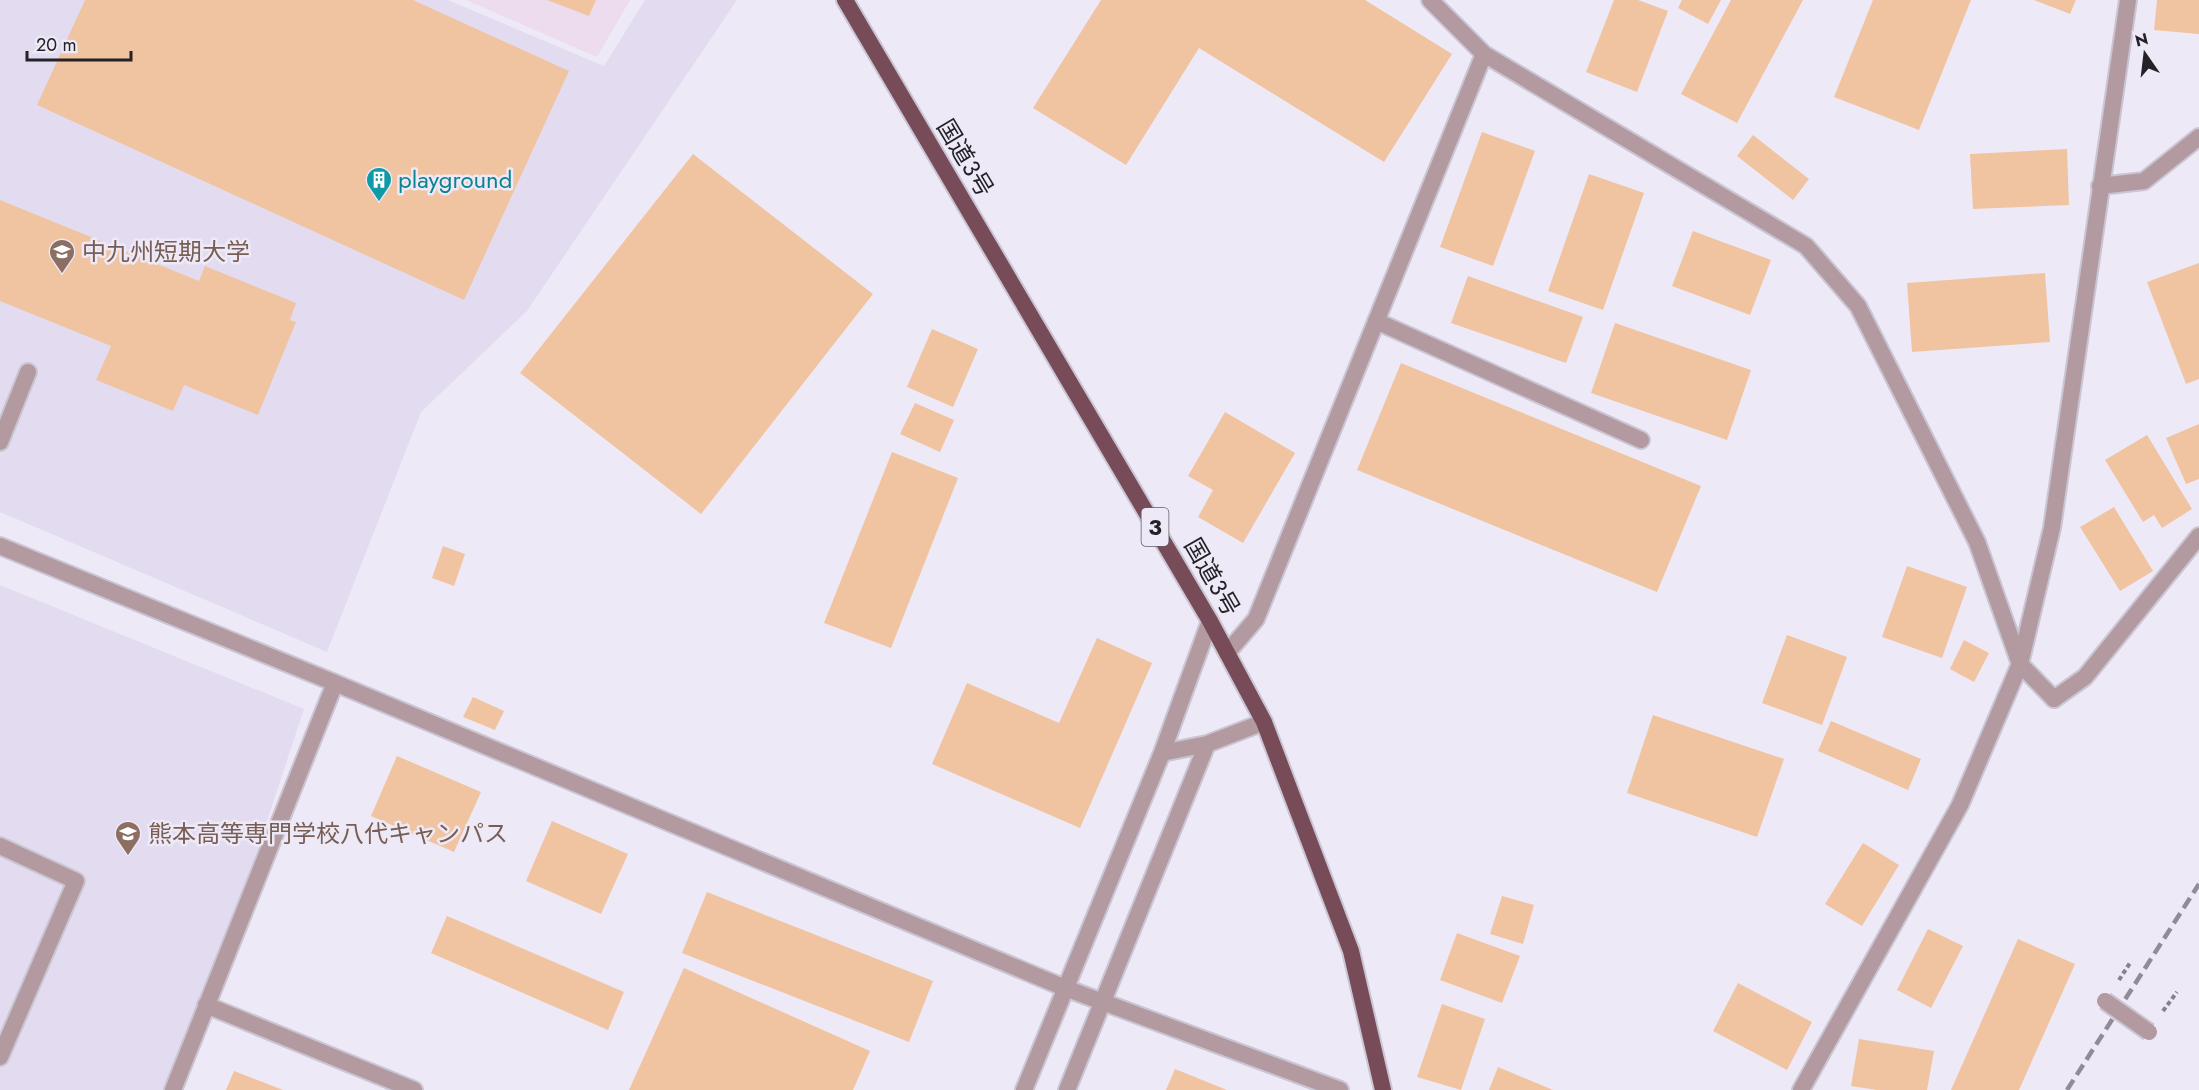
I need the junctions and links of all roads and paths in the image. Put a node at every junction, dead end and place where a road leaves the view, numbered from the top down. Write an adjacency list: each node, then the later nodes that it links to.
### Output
1 (844, 0): 13 (highway, 国道3号 / 3)
2 (1430, 0): 4 (street)
3 (2128, 0): 6 (street)
4 (1484, 54): 7 (street); 15 (street)
5 (2199, 137): 6 (street)
6 (2100, 186): 15 (street)
7 (1376, 321): 9 (street); 14 (street)
8 (27, 372): 10 (street)
9 (1641, 440)
10 (0, 442)
11 (2199, 536): 15 (street)
12 (0, 546): 16 (street)
13 (1210, 621): 14 (highway, 国道3号 / 3); 19 (street)
14 (1227, 653): 17 (highway, 国道3号 / 3)
15 (2020, 664): 34 (street)
16 (335, 682): 21 (street); 24 (street)
17 (1263, 722): 18 (street); 33 (highway, 国道3号 / 3)
18 (1207, 744): 19 (street); 23 (street)
19 (1162, 753): 21 (street)
20 (0, 846): 25 (street)
21 (1065, 988): 23 (street); 30 (street)
22 (2105, 1001): 26 (street, bridge)
23 (1101, 1002): 31 (street); 32 (street)
24 (206, 1005): 28 (street); 29 (street)
25 (5, 1030): 27 (street)
26 (2149, 1032)
27 (0, 1058)
28 (173, 1090)
29 (414, 1090)
30 (1024, 1090)
31 (1067, 1090)
32 (1340, 1090)
33 (1383, 1090)
34 (1801, 1090)

